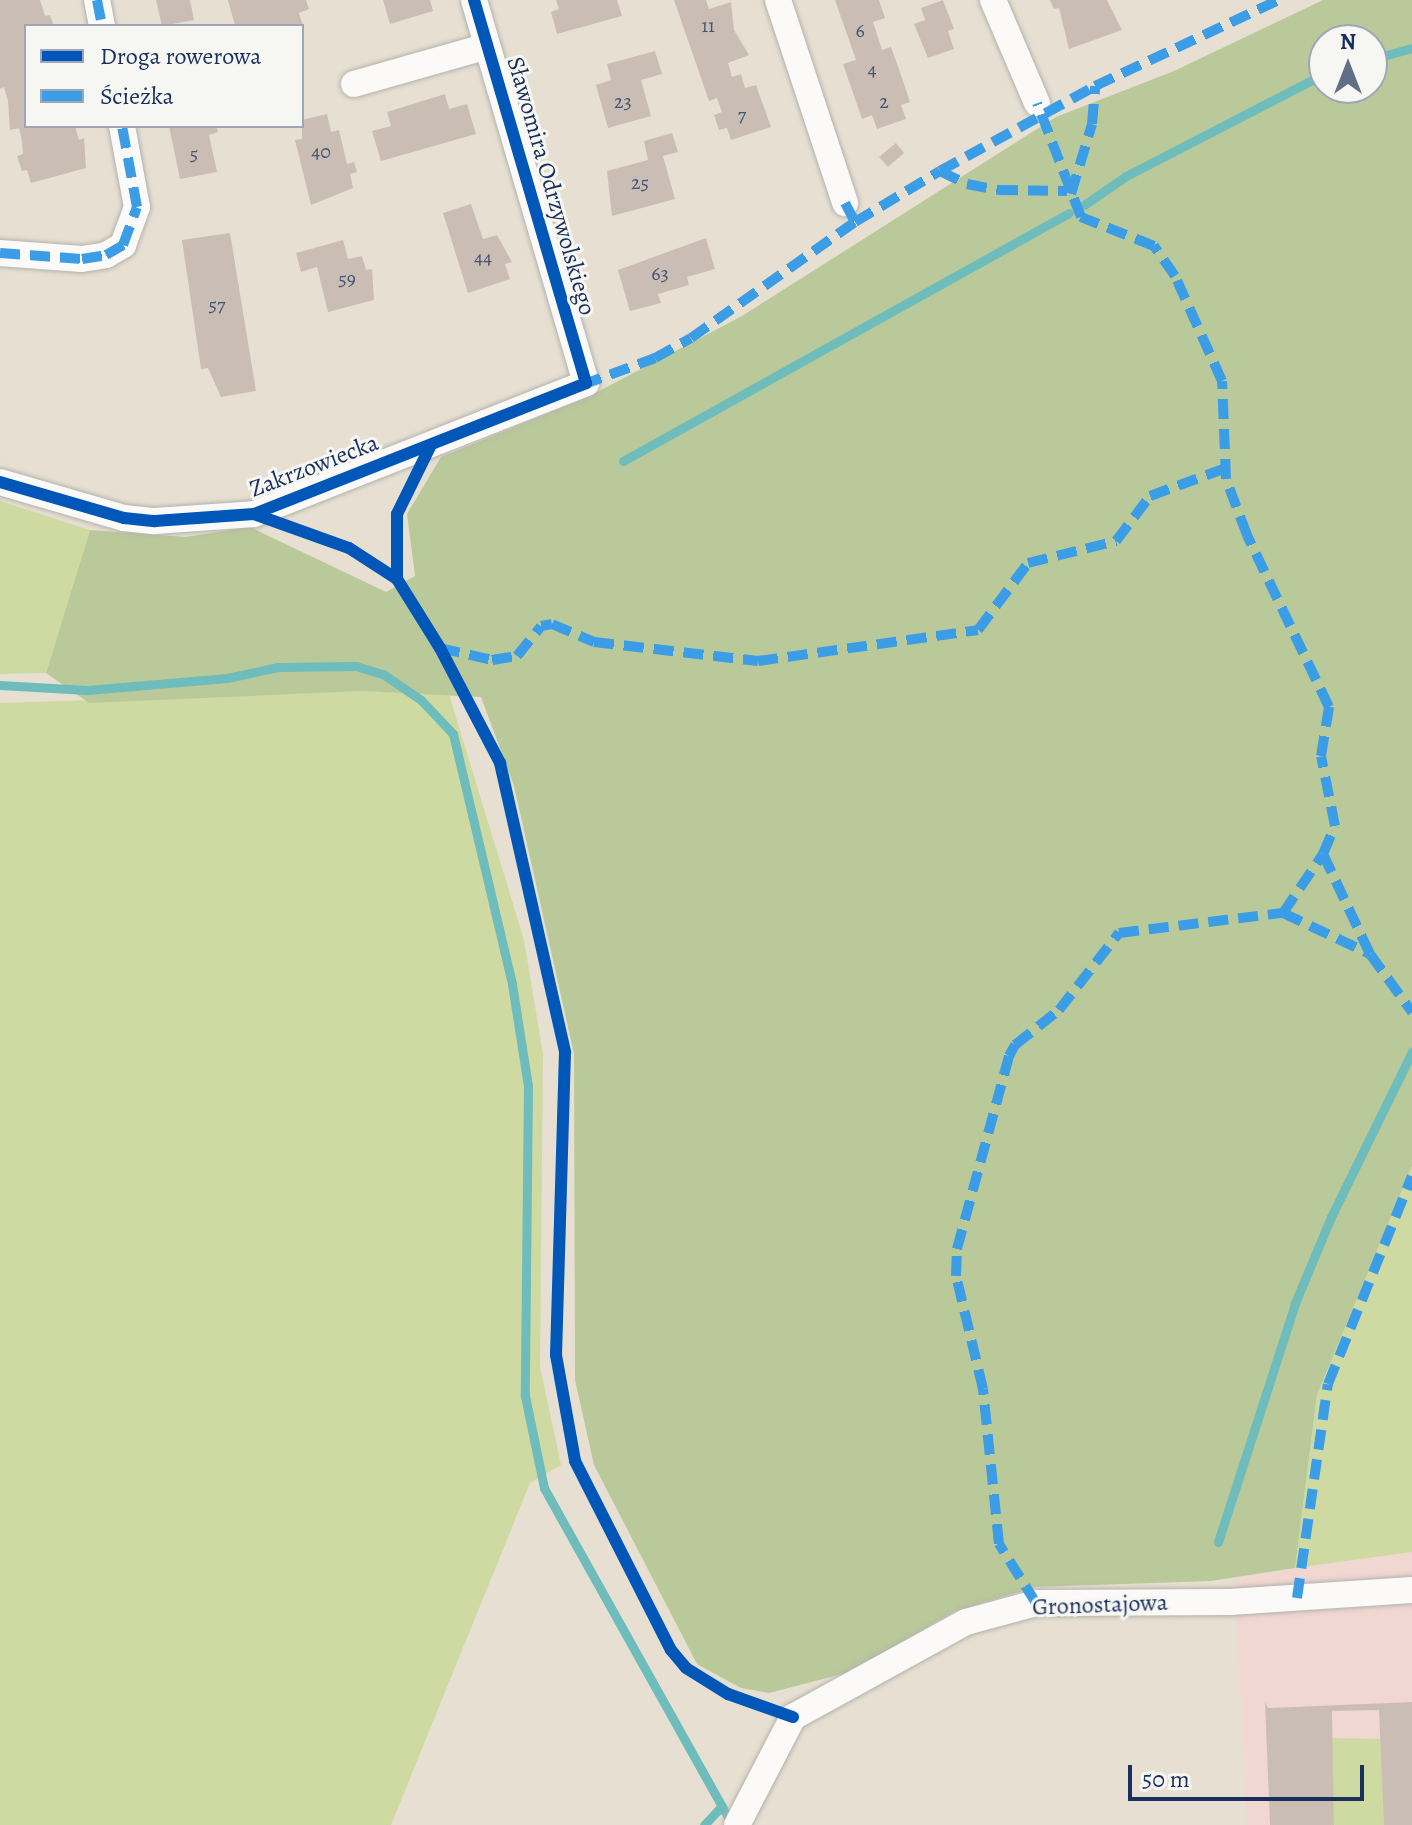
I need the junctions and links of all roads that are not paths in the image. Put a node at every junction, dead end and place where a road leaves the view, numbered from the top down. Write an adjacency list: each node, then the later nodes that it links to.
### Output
1 (97, 0): 5 (street)
2 (474, 0): 6 (street, Sławomira Odrzywolskiego)
3 (778, 0): 10 (street)
4 (993, 0): 8 (street)
5 (102, 24)
6 (487, 46): 7 (street); 12 (street, Sławomira Odrzywolskiego)
7 (354, 84)
8 (1037, 103)
9 (122, 128): 11 (street)
10 (845, 203)
11 (0, 253)
12 (586, 383): 13 (street, Zakrzowiecka)
13 (0, 482)
14 (1412, 1590): 15 (street, Gronostajowa)
15 (737, 1825)

